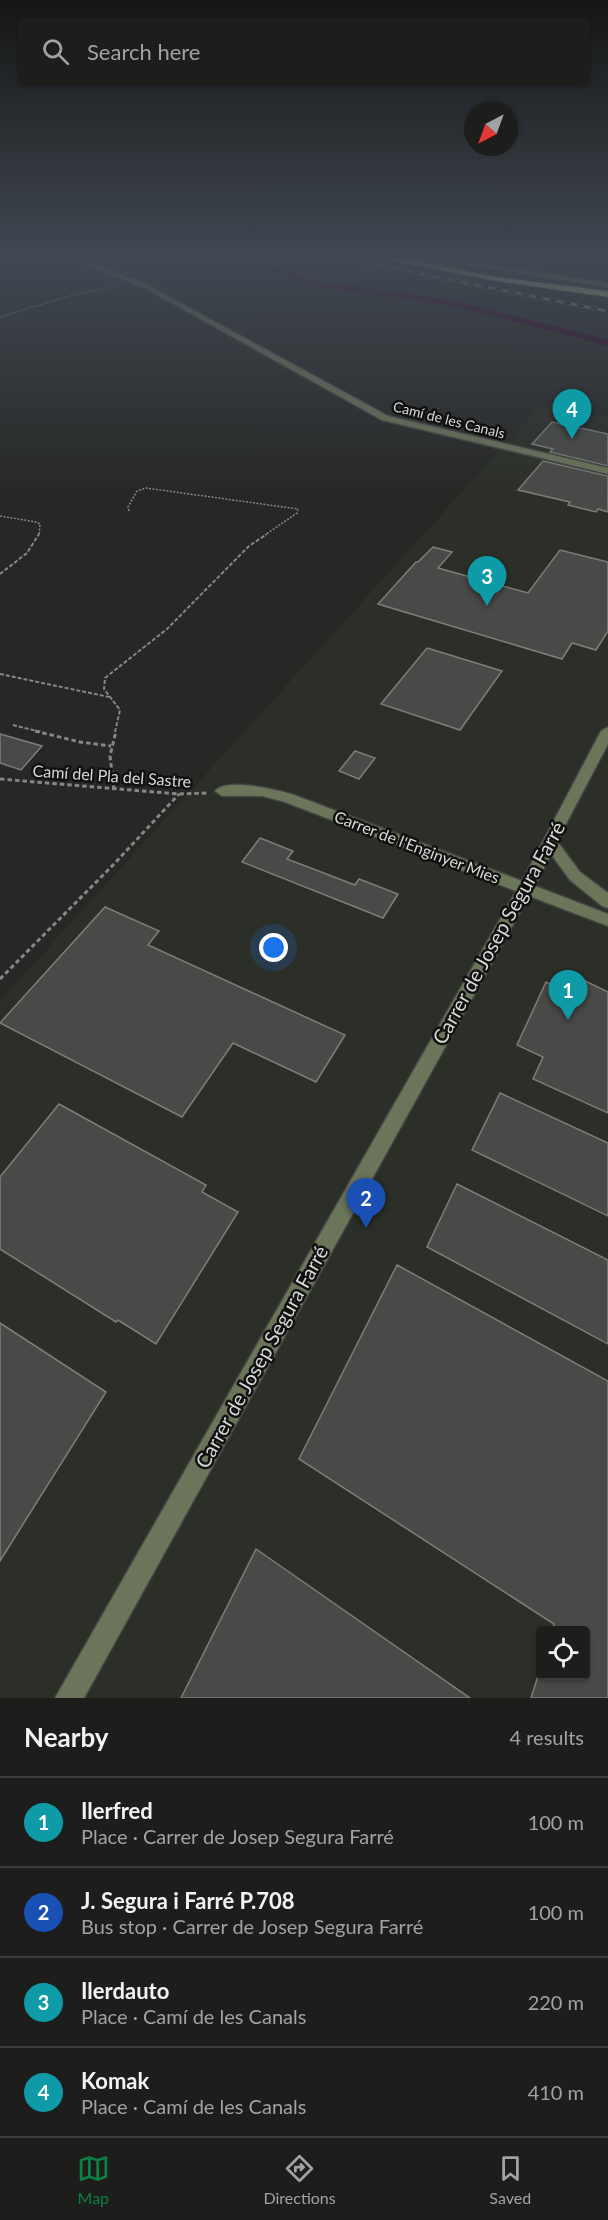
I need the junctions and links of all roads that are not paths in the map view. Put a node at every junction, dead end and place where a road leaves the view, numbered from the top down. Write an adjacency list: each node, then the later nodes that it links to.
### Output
1 (235, 335): 2 (street, Camí de les Canals)
2 (608, 471)
3 (608, 731): 5 (street, Carrer de Josep Segura Farré)
4 (222, 791): 6 (street, Carrer de l'Enginyer Mies)
5 (549, 841): 6 (street, Carrer de Josep Segura Farré); 7 (street)
6 (525, 889): 8 (street, Carrer de l'Enginyer Mies); 9 (street, Carrer de Josep Segura Farré)
7 (608, 902)
8 (608, 920)
9 (69, 1698)

